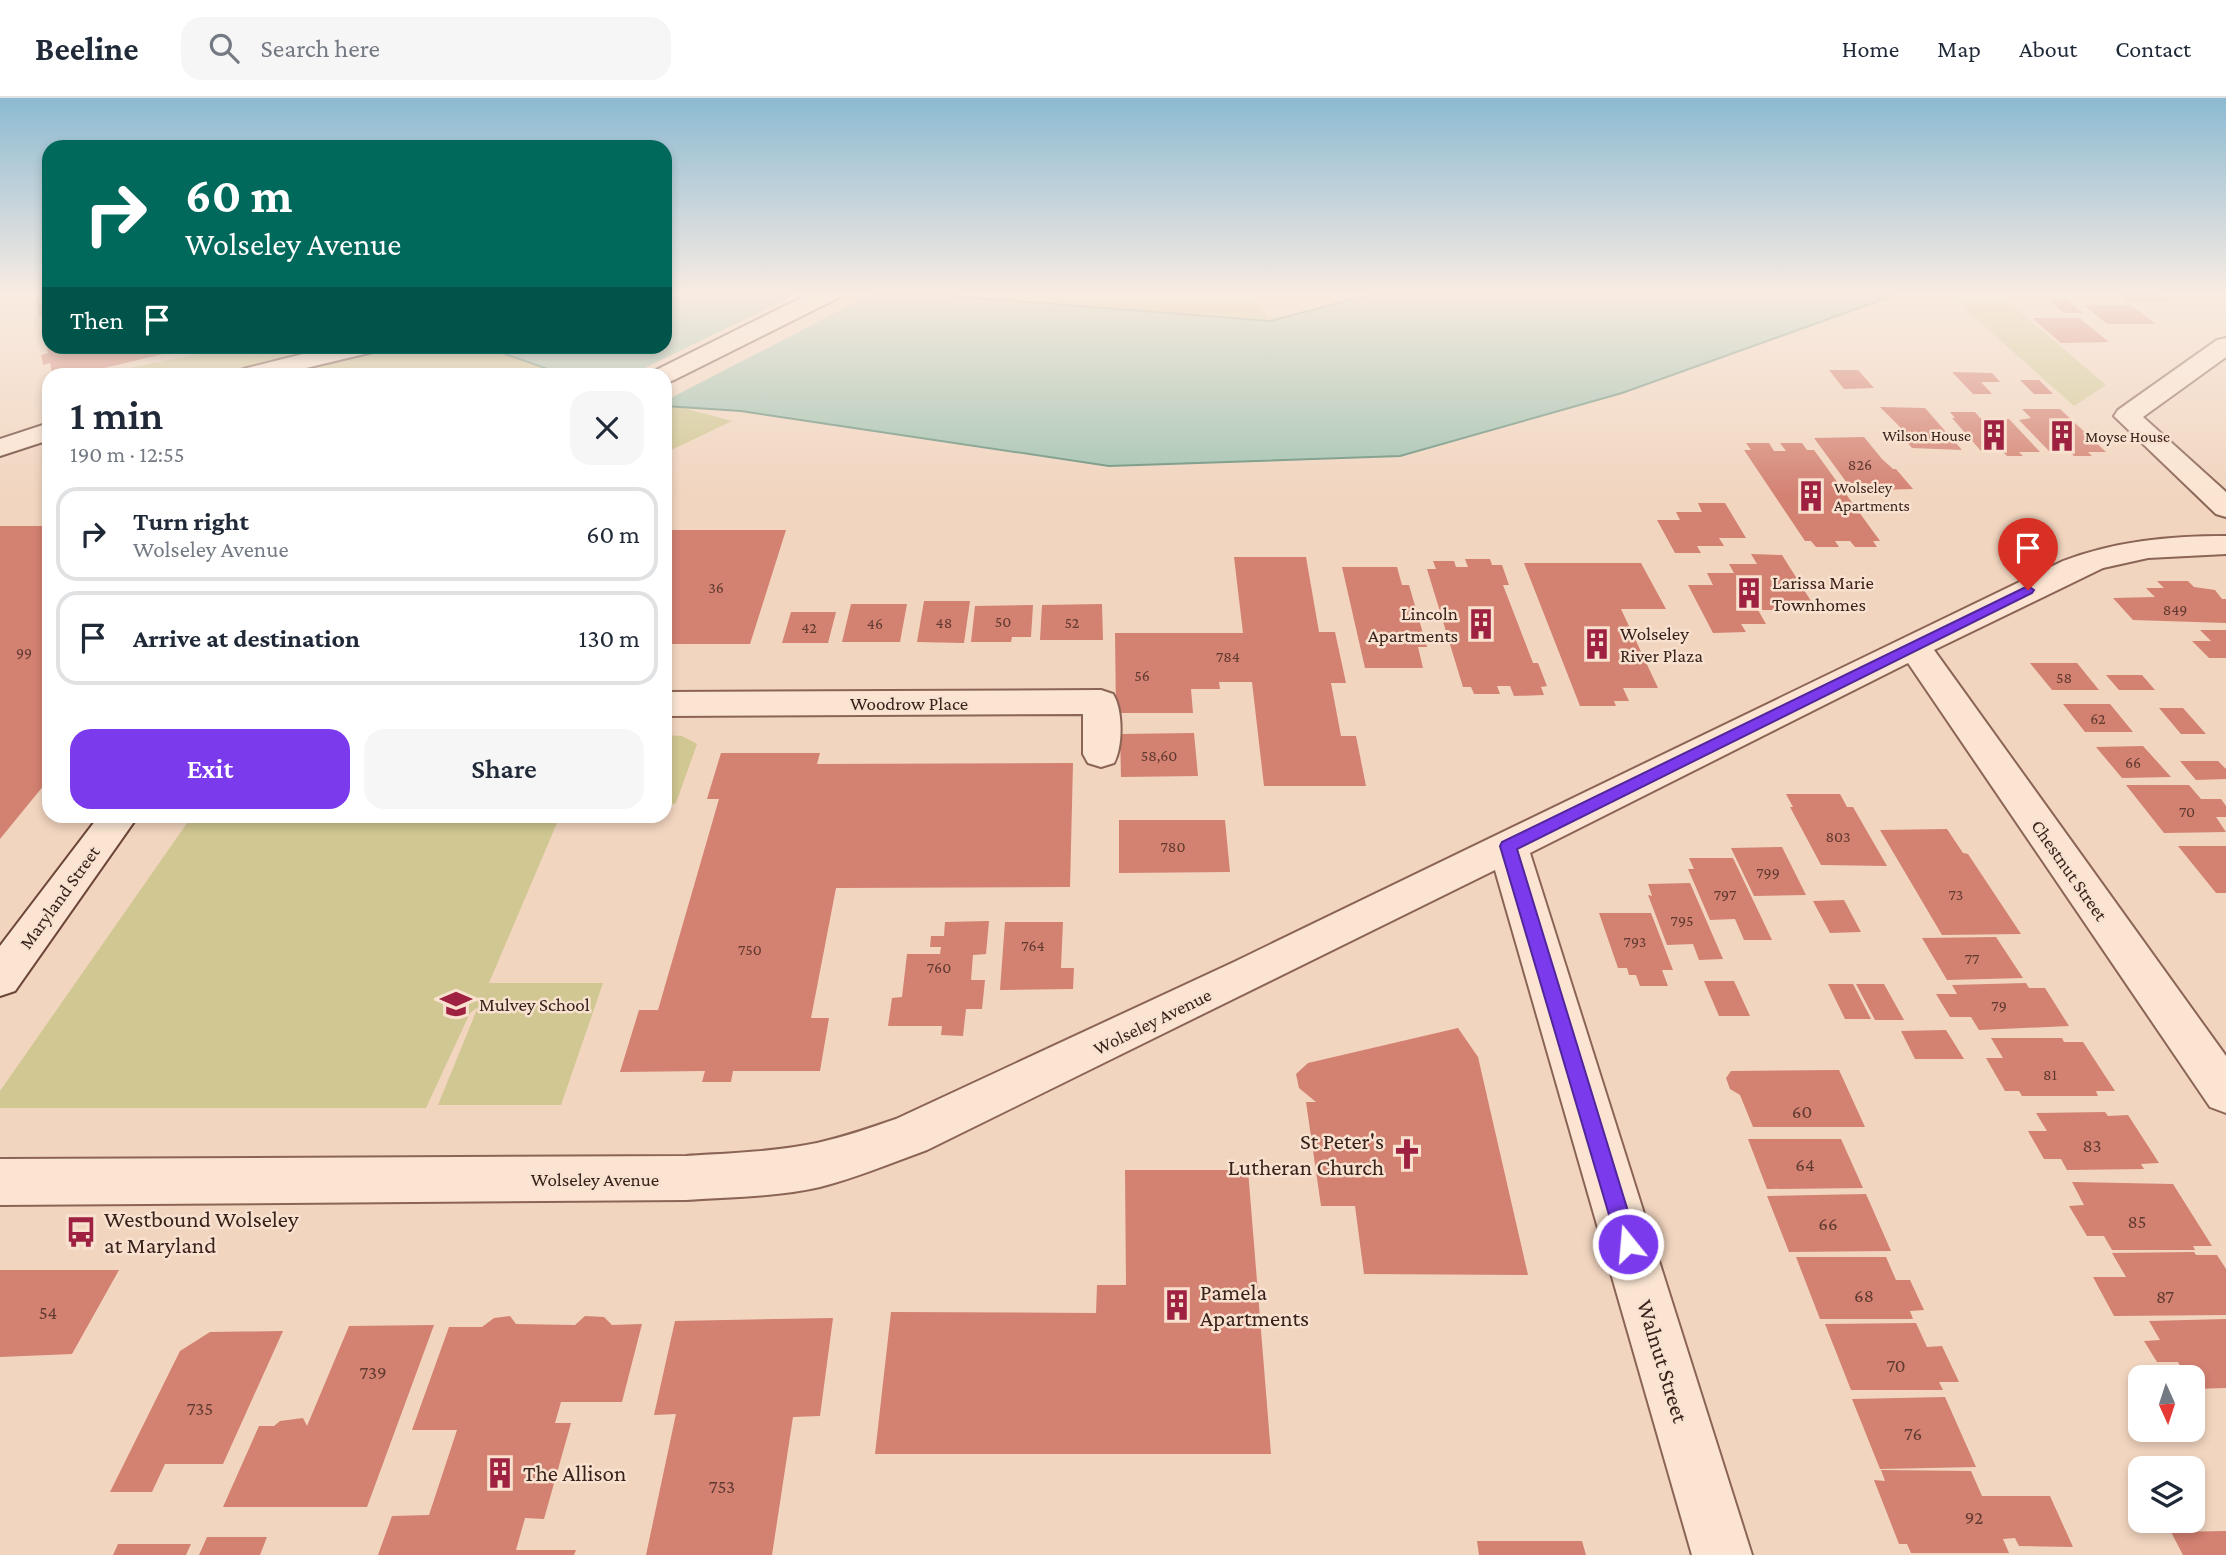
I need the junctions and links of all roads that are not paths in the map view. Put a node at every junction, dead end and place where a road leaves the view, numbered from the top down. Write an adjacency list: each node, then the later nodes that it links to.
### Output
1 (306, 361): 4 (street)
2 (693, 361): 5 (street)
3 (2204, 361): 8 (street)
4 (277, 368)
5 (672, 372)
6 (42, 434): 7 (street)
7 (0, 448)
8 (2226, 508)
9 (2226, 545): 10 (street, Wolseley Avenue)
10 (1914, 647): 14 (street, Wolseley Avenue); 16 (street, Chestnut Street)
11 (672, 704): 12 (street, Woodrow Place)
12 (1101, 754)
13 (114, 823): 15 (street, Maryland Street)
14 (1508, 846): 17 (street, Wolseley Avenue); 18 (street, Walnut Street)
15 (0, 979)
16 (2226, 1093)
17 (0, 1182)
18 (1721, 1555)

